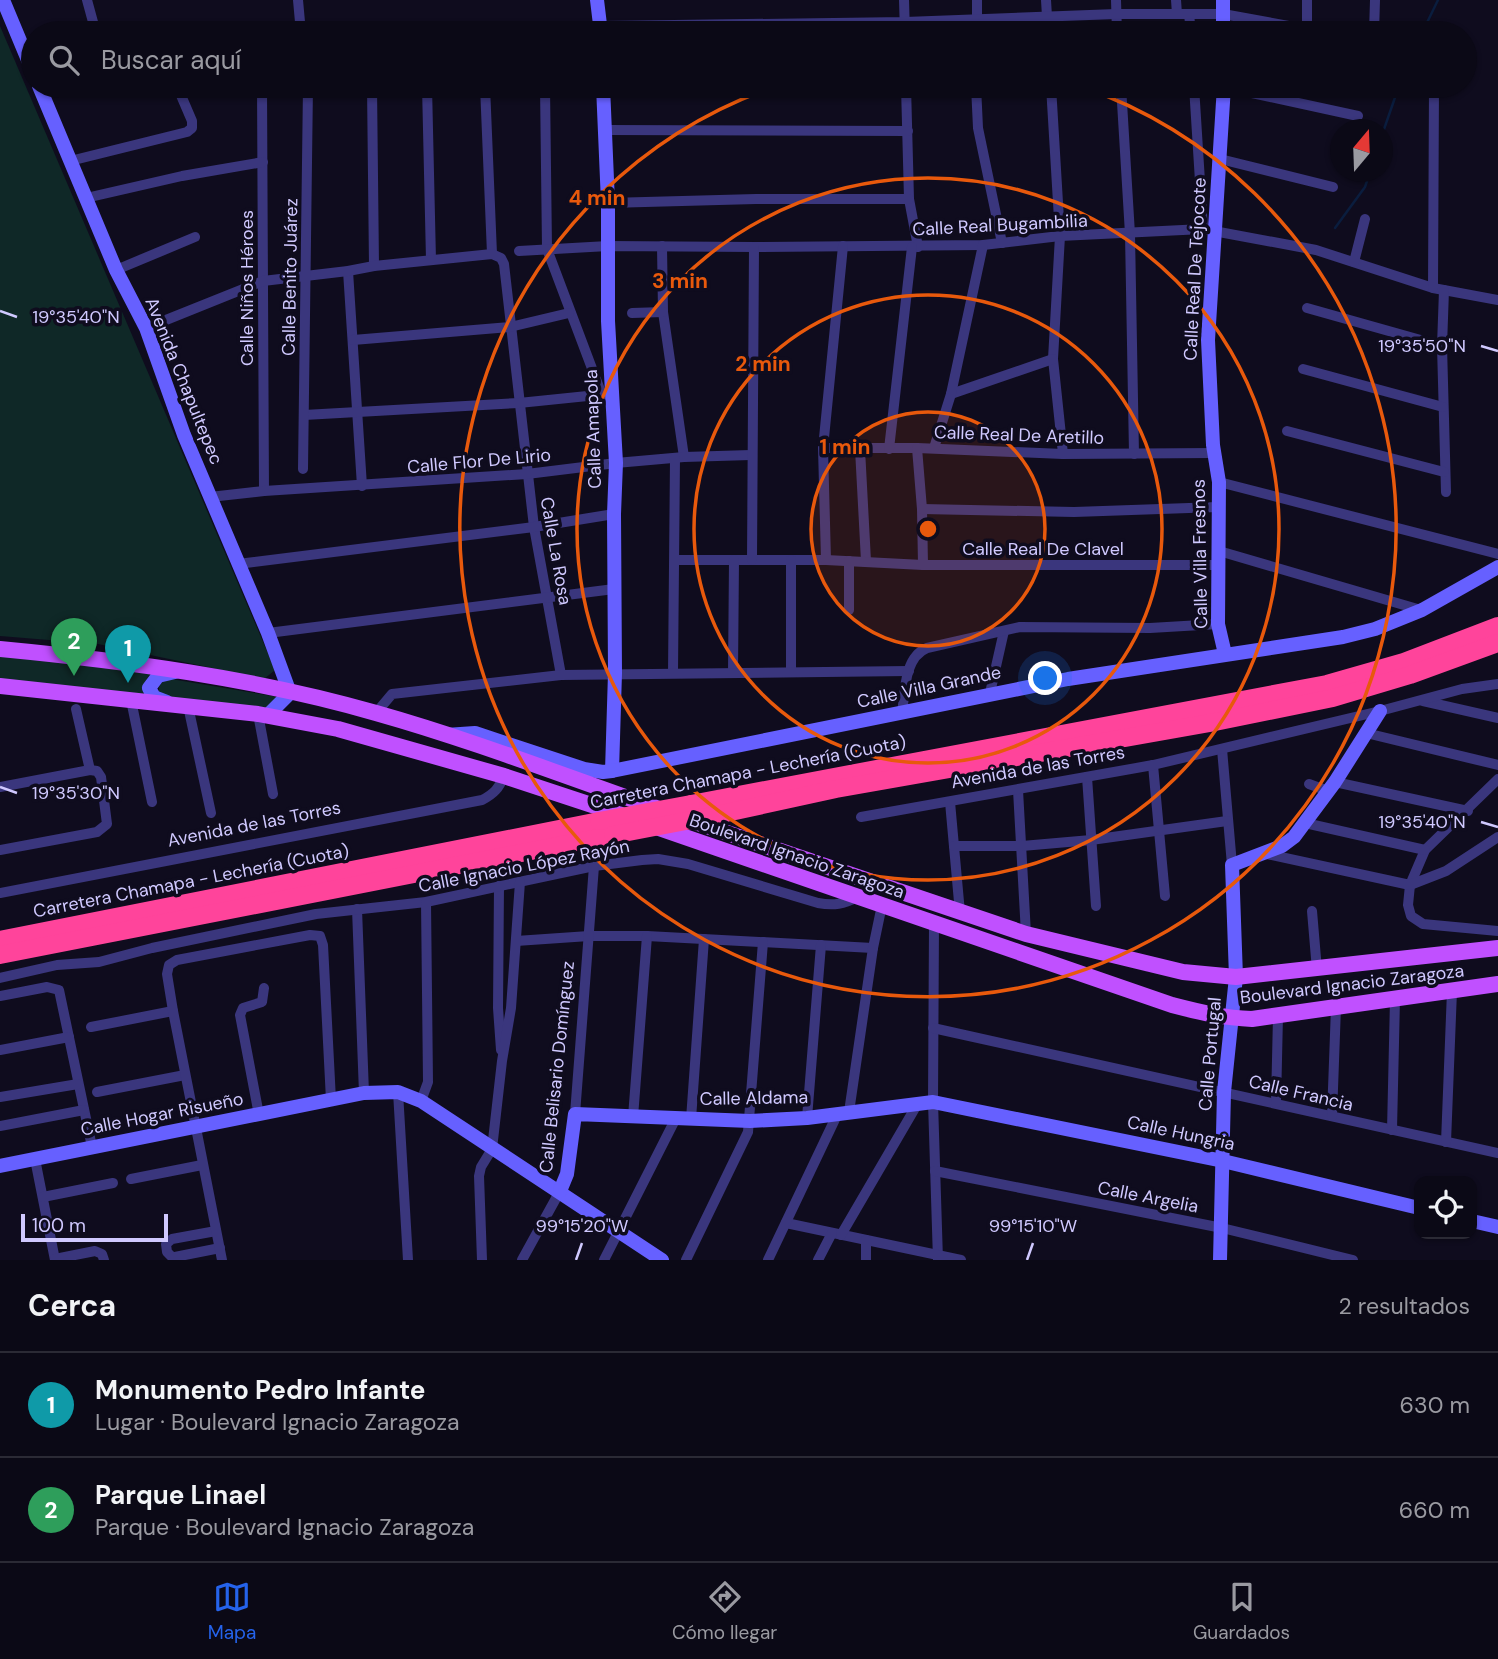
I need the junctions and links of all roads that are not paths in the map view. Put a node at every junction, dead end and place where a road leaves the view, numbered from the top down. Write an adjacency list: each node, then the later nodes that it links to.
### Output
1 (87, 0): 18 (street)
2 (298, 0): 19 (street)
3 (597, 0): 20 (street)
4 (904, 0): 21 (street)
5 (977, 0): 17 (street)
6 (1046, 0): 16 (street)
7 (1116, 0): 13 (street)
8 (1176, 0): 14 (street)
9 (1307, 0): 27 (street)
10 (1376, 0): 28 (street)
11 (4, 1): 29 (street)
12 (1223, 7): 15 (street); 26 (street)
13 (1116, 13): 14 (street); 16 (street); 24 (street)
14 (1177, 14): 15 (street)
15 (1189, 14): 25 (street)
16 (1047, 18): 17 (street); 23 (street)
17 (978, 20): 22 (street)
18 (93, 21)
19 (300, 21)
20 (600, 21)
21 (905, 21)
22 (942, 21)
23 (1047, 21)
24 (1117, 21)
25 (1190, 21)
26 (1276, 21)
27 (1307, 21)
28 (1375, 21)
29 (21, 39)
30 (44, 98): 51 (street, Avenida Chapultepec)
31 (182, 98): 51 (street)
32 (262, 98): 52 (street, Calle Niños Héroes)
33 (307, 98): 77 (street, Calle Benito Juárez)
34 (372, 98): 74 (street)
35 (427, 98): 72 (street)
36 (486, 98): 71 (street)
37 (545, 98): 69 (street)
38 (604, 98): 48 (street, Calle Amapola)
39 (907, 98): 49 (street)
40 (977, 98): 62 (street)
41 (1052, 98): 60 (street)
42 (1122, 98): 59 (street)
43 (1195, 98): 58 (street)
44 (1223, 98): 50 (street, Calle Real De Tejocote)
45 (1278, 98): 47 (street)
46 (1434, 98): 79 (street)
47 (1358, 116)
48 (605, 130): 49 (street); 56 (street, Calle Amapola)
49 (908, 131): 55 (street)
50 (1220, 159): 53 (street); 58 (street, Calle Real De Tejocote)
51 (71, 161): 54 (street, Avenida Chapultepec)
52 (263, 162): 54 (street); 78 (street, Calle Niños Héroes)
53 (1333, 187)
54 (86, 198): 75 (street, Avenida Chapultepec)
55 (909, 199): 56 (street); 68 (street)
56 (608, 203): 63 (street, Calle Amapola)
57 (1365, 219): 73 (street)
58 (1208, 230): 59 (street, Calle Real Bugambilia); 73 (street, Calle Real Bugambilia); 103 (street, Calle Real De Tejocote)
59 (1130, 234): 60 (street, Calle Real Bugambilia); 105 (street)
60 (1060, 236): 62 (street, Calle Real Bugambilia); 89 (street)
61 (195, 237): 75 (street)
62 (1002, 243): 66 (street, Calle Real Bugambilia)
63 (608, 246): 64 (street, Calle Real Bugambilia); 69 (street, Calle Real Bugambilia); 91 (street, Calle Amapola)
64 (662, 246): 67 (street, Calle Real Bugambilia); 82 (street)
65 (843, 246): 67 (street, Calle Real Bugambilia); 68 (street, Calle Real Bugambilia); 98 (street)
66 (983, 246): 68 (street, Calle Real Bugambilia); 92 (street)
67 (754, 247): 106 (street)
68 (915, 247): 102 (street)
69 (547, 249): 70 (street, Calle Real Bugambilia); 83 (street)
70 (519, 251)
71 (492, 254): 72 (street); 85 (street, Calle La Rosa)
72 (431, 260): 74 (street)
73 (1354, 262): 79 (street, Calle Real Bugambilia)
74 (374, 265): 76 (street)
75 (116, 270): 86 (street, Avenida Chapultepec)
76 (348, 271): 77 (street); 87 (street)
77 (305, 275): 78 (street); 96 (street, Calle Benito Juárez)
78 (263, 281): 86 (street); 114 (street, Calle Niños Héroes)
79 (1439, 289): 80 (street, Calle Real Bugambilia); 88 (street)
80 (1498, 300)
81 (1307, 309): 88 (street)
82 (663, 312): 84 (street); 107 (street)
83 (569, 313): 85 (street); 91 (street)
84 (632, 313)
85 (510, 327): 87 (street); 93 (street, Calle La Rosa)
86 (146, 328): 116 (street, Avenida Chapultepec)
87 (353, 340): 95 (street)
88 (1442, 346): 94 (street)
89 (1053, 359): 92 (street); 104 (street)
90 (1303, 369): 94 (street)
91 (607, 394): 93 (street); 108 (street, Calle Amapola)
92 (951, 394): 100 (street)
93 (519, 403): 95 (street); 111 (street, Calle La Rosa)
94 (1443, 407): 110 (street)
95 (357, 412): 96 (street); 113 (street)
96 (304, 415): 109 (street, Calle Benito Juárez)
97 (1287, 431): 110 (street)
98 (822, 448): 101 (street, Calle Real De Aretillo); 125 (street)
99 (917, 448): 100 (street, Calle Real De Aretillo); 102 (street, Calle Real De Aretillo); 118 (street)
100 (934, 448): 104 (street, Calle Real De Aretillo)
101 (860, 449): 102 (street, Calle Real De Aretillo); 129 (street)
102 (889, 449)
103 (1214, 453): 105 (street, Calle Real De Aretillo); 112 (street, Calle Villa Fresnos)
104 (1063, 454): 105 (street, Calle Real De Aretillo)
105 (1134, 454)
106 (751, 455): 107 (street, Calle Flor De Lirio); 123 (street)
107 (680, 458): 108 (street, Calle Flor De Lirio); 126 (street)
108 (616, 463): 111 (street, Calle Flor De Lirio); 119 (street, Calle Amapola)
109 (303, 469)
110 (1444, 472): 115 (street)
111 (527, 474): 113 (street, Calle Flor De Lirio); 120 (street, Calle La Rosa)
112 (1219, 482): 117 (street, Calle Villa Fresnos); 121 (street)
113 (362, 486): 114 (street, Calle Flor De Lirio)
114 (264, 491): 116 (street, Calle Flor De Lirio)
115 (1446, 492)
116 (209, 497): 130 (street, Avenida Chapultepec)
117 (1218, 507): 118 (street); 122 (street, Calle Villa Fresnos)
118 (922, 509): 131 (street)
119 (614, 514): 120 (street); 133 (street, Calle Amapola)
120 (534, 527): 130 (street); 134 (street, Calle La Rosa)
121 (1498, 554)
122 (1218, 558): 131 (street, Calle Real De Clavel); 136 (street); 137 (street, Calle Villa Fresnos)
123 (752, 559): 124 (street, Calle Real De Clavel); 127 (street, Calle Real De Clavel)
124 (791, 559): 125 (street, Calle Real De Clavel); 147 (street)
125 (826, 559): 128 (street, Calle Real De Clavel)
126 (675, 560): 127 (street, Calle Real De Clavel); 149 (street)
127 (734, 560): 146 (street)
128 (849, 561): 129 (street, Calle Real De Clavel); 135 (street)
129 (866, 561): 131 (street, Calle Real De Clavel)
130 (239, 564): 140 (street, Avenida Chapultepec)
131 (923, 565)
132 (1498, 567): 136 (street, Calle Villa Grande)
133 (614, 589): 134 (street); 148 (street, Calle Amapola)
134 (548, 598): 140 (street); 150 (street, Calle La Rosa)
135 (849, 610)
136 (1422, 611): 143 (street, Calle Villa Grande)
137 (1218, 624): 139 (street); 143 (street, Calle Villa Fresnos)
138 (1498, 626): 214 (highway, Carretera Chamapa - Lechería (Cuota), bridge)
139 (1004, 631): 145 (street); 154 (street)
140 (268, 634): 153 (street, Avenida Chapultepec)
141 (1498, 643): 220 (highway, Carretera Chamapa - Lechería (Cuota), bridge)
142 (0, 649): 144 (main road, Boulevard Ignacio Zaragoza)
143 (1225, 654): 154 (street, Calle Villa Grande)
144 (180, 671): 153 (main road, Boulevard Ignacio Zaragoza); 157 (street)
145 (909, 671): 147 (street); 161 (street)
146 (733, 672): 147 (street); 149 (street)
147 (791, 672)
148 (615, 673): 149 (street); 150 (street); 170 (street, Calle Amapola)
149 (673, 673)
150 (561, 675): 160 (street)
151 (1498, 684): 156 (street, Avenida de las Torres)
152 (0, 685): 155 (main road, Boulevard Ignacio Zaragoza)
153 (290, 693): 160 (main road, Boulevard Ignacio Zaragoza); 162 (street)
154 (990, 693): 161 (street, Calle Villa Grande)
155 (131, 700): 157 (main road, Boulevard Ignacio Zaragoza); 179 (street)
156 (1422, 701): 159 (street, Avenida de las Torres); 163 (street)
157 (181, 706): 162 (main road, Boulevard Ignacio Zaragoza); 182 (street)
158 (76, 709): 169 (street)
159 (1380, 711): 164 (street); 166 (street, Avenida de las Torres)
160 (376, 713): 165 (main road, Boulevard Ignacio Zaragoza)
161 (902, 714): 170 (street, Calle Villa Grande)
162 (263, 715): 171 (main road, Boulevard Ignacio Zaragoza); 178 (street)
163 (1498, 718)
164 (1366, 733): 168 (street); 175 (street)
165 (446, 735): 170 (street, Calle Villa Grande); 207 (main road, Boulevard Ignacio Zaragoza)
166 (1222, 749): 167 (street, Avenida de las Torres); 184 (street)
167 (1153, 765): 172 (street, Avenida de las Torres); 186 (street)
168 (1498, 765)
169 (90, 770): 176 (street); 191 (street)
170 (612, 771)
171 (504, 776): 199 (street, Avenida de las Torres); 201 (main road, Boulevard Ignacio Zaragoza)
172 (1087, 777): 177 (street, Avenida de las Torres); 188 (street)
173 (1498, 779): 181 (street)
174 (1309, 784): 175 (street)
175 (1331, 786): 181 (street); 185 (street)
176 (0, 788)
177 (1018, 790): 180 (street, Avenida de las Torres); 190 (street)
178 (273, 794)
179 (152, 802)
180 (950, 802): 183 (street, Avenida de las Torres); 189 (street)
181 (1468, 811): 192 (street)
182 (211, 813)
183 (861, 817)
184 (1227, 821): 186 (street); 195 (street)
185 (1305, 823): 192 (street); 193 (street)
186 (1159, 830): 188 (street); 200 (street)
187 (1498, 837): 197 (street)
188 (1091, 840): 190 (street); 204 (street)
189 (954, 846): 190 (street); 207 (street)
190 (1022, 846): 210 (street)
191 (0, 850)
192 (1425, 850): 197 (street)
193 (1262, 853): 195 (street); 197 (street)
194 (594, 866): 196 (street, Calle Ignacio López Rayón); 201 (street, Calle Ignacio López Rayón); 211 (street, Calle Belisario Domínguez)
195 (1232, 866): 222 (street)
196 (520, 882): 198 (street, Calle Ignacio López Rayón); 215 (street)
197 (1410, 885): 209 (street)
198 (499, 886): 202 (street, Calle Ignacio López Rayón); 237 (street)
199 (0, 893)
200 (1165, 896)
201 (857, 897): 203 (main road, Boulevard Ignacio Zaragoza)
202 (426, 902): 205 (street, Calle Ignacio López Rayón); 246 (street)
203 (882, 905): 208 (main road, Boulevard Ignacio Zaragoza); 218 (street)
204 (1096, 906)
205 (357, 909): 223 (street); 243 (street)
206 (1312, 911): 221 (street)
207 (960, 913): 210 (main road, Boulevard Ignacio Zaragoza)
208 (934, 924): 232 (main road, Boulevard Ignacio Zaragoza); 234 (street)
209 (1498, 931)
210 (1026, 934): 222 (main road, Boulevard Ignacio Zaragoza)
211 (589, 936): 212 (street); 215 (street); 251 (street, Calle Belisario Domínguez)
212 (647, 936): 213 (street); 253 (street)
213 (704, 939): 216 (street); 257 (street)
214 (0, 940)
215 (516, 941): 237 (street)
216 (763, 942): 217 (street); 258 (street)
217 (821, 945): 218 (street); 256 (street)
218 (873, 948): 250 (street)
219 (1498, 948): 221 (main road, Boulevard Ignacio Zaragoza)
220 (0, 954)
221 (1317, 970): 222 (main road, Boulevard Ignacio Zaragoza)
222 (1236, 977): 232 (street, Calle Portugal)
223 (0, 978)
224 (1498, 984): 226 (main road, Boulevard Ignacio Zaragoza)
225 (264, 988): 252 (street)
226 (1452, 991): 228 (main road, Boulevard Ignacio Zaragoza); 262 (street)
227 (0, 996): 235 (street)
228 (1395, 999): 229 (main road, Boulevard Ignacio Zaragoza); 261 (street)
229 (1336, 1007): 231 (main road, Boulevard Ignacio Zaragoza); 254 (street)
230 (173, 1011): 233 (street); 238 (street); 245 (street)
231 (1278, 1016): 232 (main road, Boulevard Ignacio Zaragoza); 248 (street)
232 (1230, 1018): 242 (street, Calle Portugal)
233 (91, 1027)
234 (933, 1028): 242 (street, Calle Francia); 247 (street)
235 (69, 1037): 236 (street); 239 (street)
236 (0, 1051)
237 (502, 1061): 264 (street)
238 (185, 1075): 241 (street); 260 (street)
239 (78, 1084): 244 (street); 249 (street)
240 (398, 1091): 243 (street, Calle Hogar Risueño); 246 (street); 290 (street)
241 (97, 1092)
242 (1224, 1092): 248 (street, Calle Francia); 267 (street, Calle Portugal)
243 (364, 1093): 245 (street, Calle Hogar Risueño)
244 (0, 1097)
245 (331, 1100): 252 (street, Calle Hogar Risueño)
246 (421, 1101): 264 (street)
247 (925, 1102): 250 (street, Calle Aldama); 267 (street, Calle Hungria); 270 (street); 282 (street)
248 (1276, 1103): 254 (street, Calle Francia)
249 (84, 1110): 259 (street); 263 (street)
250 (843, 1113): 256 (street, Calle Aldama); 277 (street)
251 (575, 1114): 253 (street, Calle Aldama); 273 (street, Calle Belisario Domínguez)
252 (258, 1115): 260 (street, Calle Hogar Risueño)
253 (633, 1116): 255 (street, Calle Aldama)
254 (1332, 1116): 261 (street, Calle Francia)
255 (676, 1118): 257 (street, Calle Aldama); 279 (street)
256 (807, 1118): 258 (street, Calle Aldama)
257 (691, 1119): 258 (street, Calle Aldama)
258 (750, 1121): 295 (street)
259 (0, 1126)
260 (195, 1128): 263 (street, Calle Hogar Risueño); 268 (street)
261 (1392, 1130): 262 (street, Calle Francia)
262 (1446, 1142): 265 (street, Calle Francia)
263 (92, 1147): 266 (street, Calle Hogar Risueño)
264 (492, 1149): 273 (street); 291 (street)
265 (1498, 1153)
266 (36, 1159): 269 (street, Calle Hogar Risueño); 274 (street)
267 (1223, 1161): 275 (street, Calle Hungria); 281 (street, Calle Portugal)
268 (202, 1165): 271 (street); 280 (street)
269 (0, 1166)
270 (935, 1171): 281 (street, Calle Argelia); 285 (street)
271 (131, 1179)
272 (113, 1183): 274 (street)
273 (560, 1191): 279 (street); 292 (street, Calle Belisario Domínguez)
274 (43, 1197): 286 (street)
275 (1414, 1207)
276 (1477, 1222): 278 (street)
277 (786, 1223): 282 (street); 296 (street)
278 (1498, 1227)
279 (618, 1230): 293 (street); 294 (street)
280 (216, 1231): 284 (street); 284 (street)
281 (1222, 1232): 287 (street, Calle Argelia); 300 (street, Calle Portugal)
282 (836, 1234): 283 (street); 297 (street)
283 (866, 1240): 285 (street); 298 (street)
284 (220, 1248): 289 (street)
285 (938, 1258): 299 (street)
286 (55, 1259): 288 (street)
287 (1349, 1259)
288 (104, 1260)
289 (222, 1260)
290 (408, 1260)
291 (482, 1260)
292 (522, 1260)
293 (604, 1260)
294 (662, 1260)
295 (686, 1260)
296 (768, 1260)
297 (818, 1260)
298 (866, 1260)
299 (961, 1260)
300 (1218, 1260)

